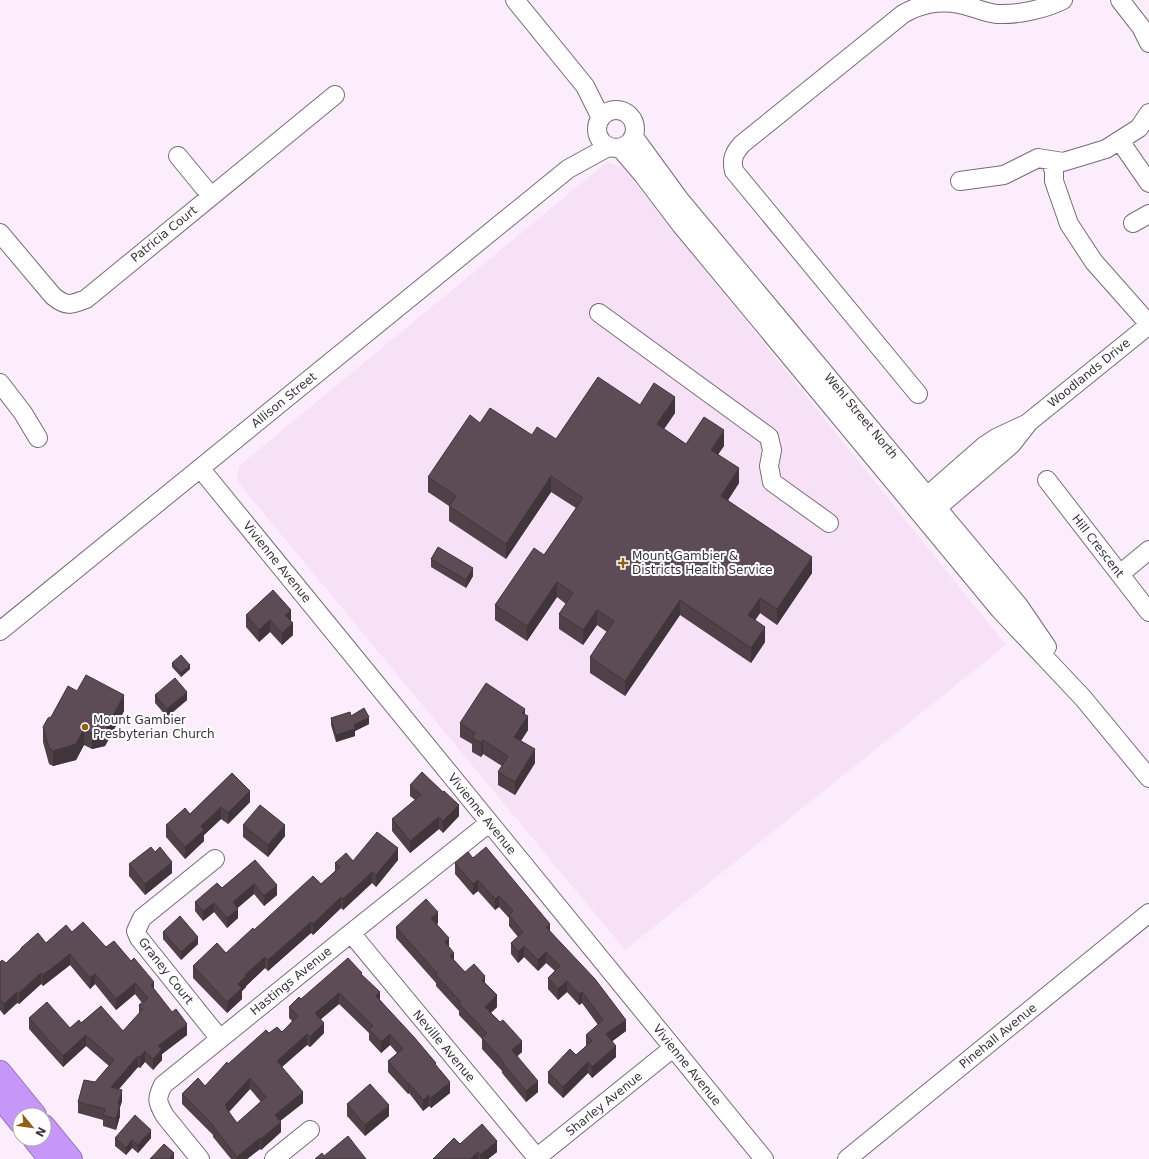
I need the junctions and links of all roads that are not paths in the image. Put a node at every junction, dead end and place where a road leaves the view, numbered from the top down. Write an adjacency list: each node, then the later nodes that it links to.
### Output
1 (515, 0): 5 (street)
2 (1063, 0): 25 (street)
3 (1120, 0): 4 (street)
4 (1149, 42)
5 (585, 86): 7 (street); 9 (street)
6 (335, 95): 18 (street, Patricia Court)
7 (617, 110): 9 (street); 10 (street)
8 (1149, 113): 11 (street)
9 (599, 125): 12 (street); 15 (street, Allison Street)
10 (634, 137): 12 (street); 29 (street, Wehl Street North)
11 (1120, 141): 14 (street); 17 (street)
12 (614, 148): 15 (street, Allison Street); 30 (street, Wehl Street North)
13 (178, 156): 18 (street)
14 (1050, 160): 16 (street); 23 (street)
15 (568, 169): 27 (street, Allison Street)
16 (960, 181)
17 (1149, 182)
18 (212, 196): 21 (street, Patricia Court)
19 (1149, 214): 20 (street)
20 (1133, 223)
21 (0, 233)
22 (599, 312): 31 (street)
23 (1149, 324): 29 (street, Woodlands Drive)
24 (0, 383): 26 (street)
25 (918, 394)
26 (38, 438)
27 (200, 468): 35 (street, Allison Street); 38 (street, Vivienne Avenue)
28 (1047, 480): 33 (street, Hill Crescent)
29 (932, 502): 30 (street, Woodlands Drive); 36 (street, Wehl Street North)
30 (919, 512): 36 (street, Wehl Street North)
31 (829, 523)
32 (1149, 550): 33 (street)
33 (1120, 574): 34 (street, Hill Crescent)
34 (1149, 612)
35 (0, 631)
36 (1083, 698): 37 (street, Wehl Street North)
37 (1149, 778)
38 (489, 823): 41 (street, Hastings Avenue); 43 (street, Vivienne Avenue)
39 (215, 859): 42 (street, Graney Court)
40 (1149, 914): 57 (street, Pinehall Avenue)
41 (350, 933): 42 (street, Hastings Avenue); 55 (street, Neville Avenue)
42 (220, 1039): 53 (street, Hastings Avenue)
43 (673, 1048): 55 (street, Sharley Avenue); 56 (street, Vivienne Avenue)
44 (0, 1072): 46 (highway)
45 (0, 1097): 47 (highway)
46 (28, 1107)
47 (12, 1112)
48 (310, 1130): 54 (street)
49 (52, 1135): 52 (highway)
50 (40, 1147): 51 (highway)
51 (50, 1159)
52 (72, 1159)
53 (200, 1159)
54 (274, 1159)
55 (536, 1159)
56 (764, 1159)
57 (847, 1159)

